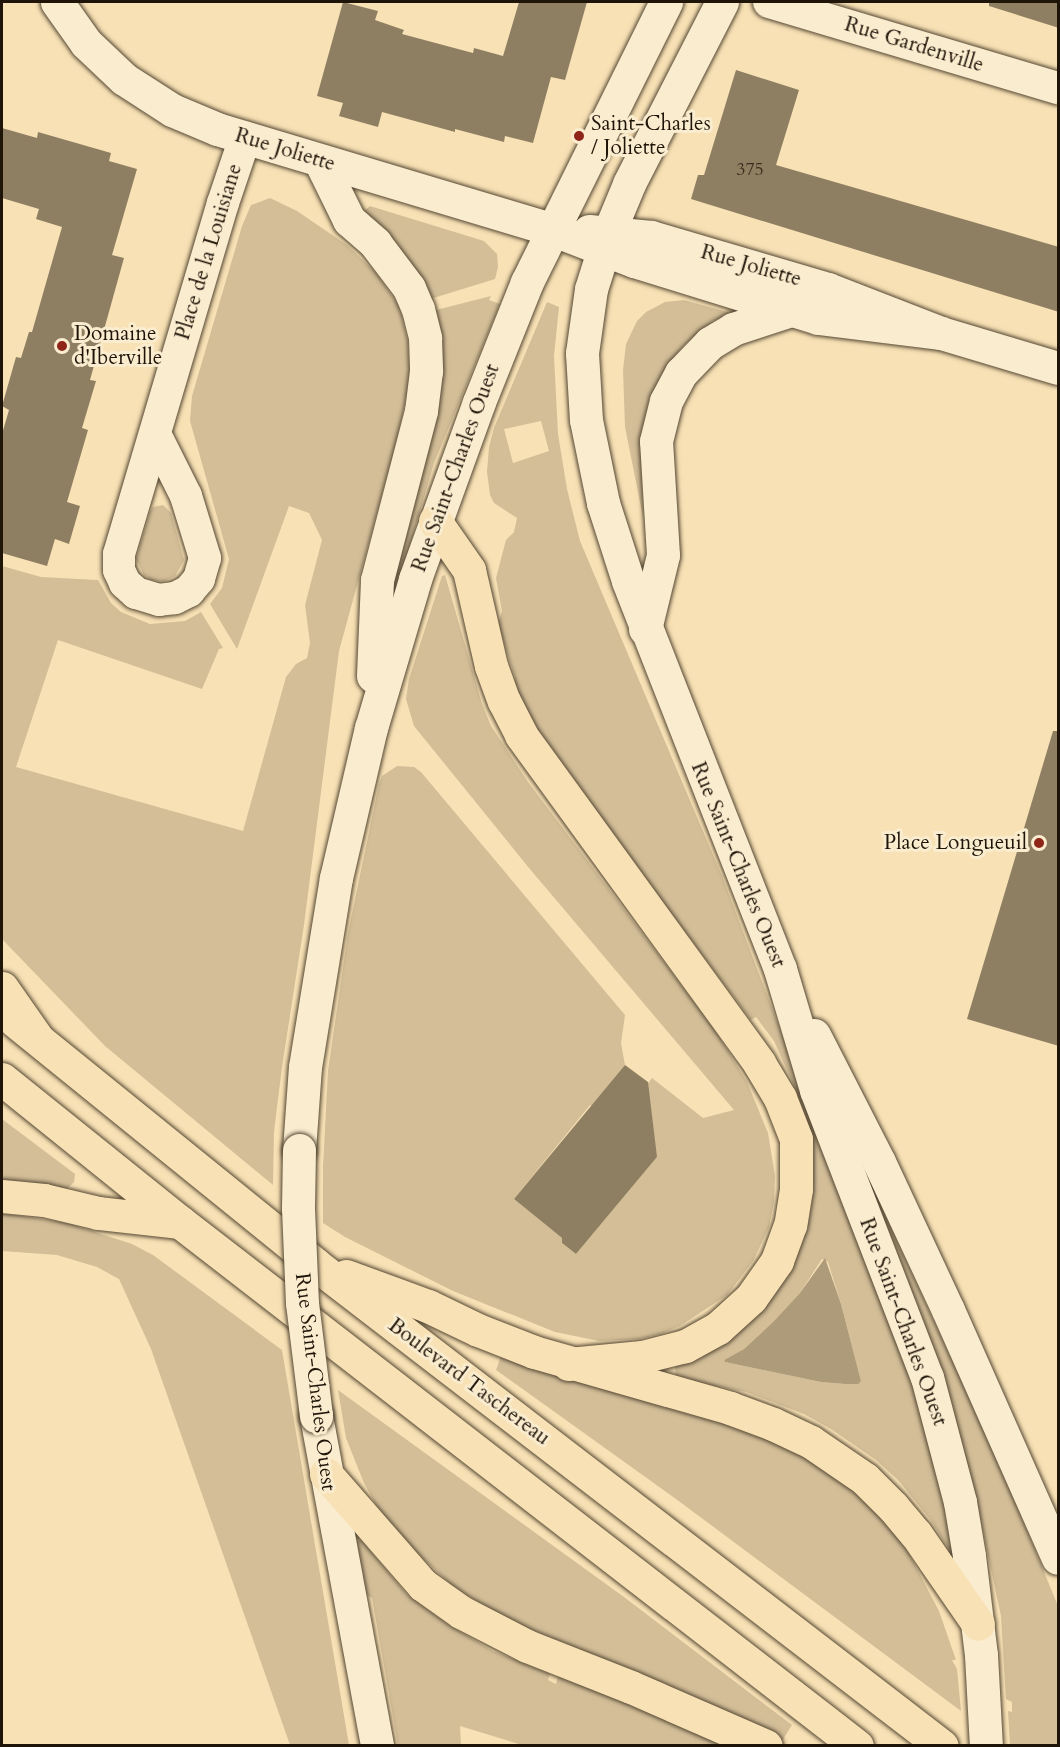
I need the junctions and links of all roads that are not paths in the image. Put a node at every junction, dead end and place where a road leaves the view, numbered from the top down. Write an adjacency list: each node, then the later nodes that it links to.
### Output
1 (57, 2): 6 (street, Rue Joliette)
2 (666, 2): 8 (street, Rue Saint-Charles Ouest)
3 (722, 2): 9 (street, Rue Saint-Charles Ouest)
4 (769, 2): 5 (street, Rue Gardenville)
5 (1059, 88)
6 (245, 138): 7 (street, Rue Joliette); 13 (street, Place de la Louisiane)
7 (320, 161): 8 (street, Rue Joliette); 16 (street)
8 (554, 230): 9 (street, Rue Joliette); 14 (street, Rue Saint-Charles Ouest)
9 (607, 241): 10 (street, Rue Joliette); 11 (street, Rue Joliette); 15 (street, Rue Saint-Charles Ouest)
10 (791, 310): 11 (street, Rue Joliette); 15 (street)
11 (941, 333): 12 (street, Rue Joliette)
12 (1059, 368)
13 (156, 436)
14 (435, 521): 16 (street, Rue Saint-Charles Ouest); 25 (highway)
15 (645, 629): 17 (street, Rue Saint-Charles Ouest)
16 (372, 728): 26 (street, Rue Saint-Charles Ouest, bridge)
17 (780, 969): 27 (street); 28 (street, Rue Saint-Charles Ouest)
18 (2, 988): 20 (highway)
19 (2, 1011): 20 (highway, Boulevard Taschereau)
20 (37, 1038): 24 (highway, Boulevard Taschereau)
21 (2, 1079): 23 (highway)
22 (2, 1196): 23 (highway)
23 (180, 1222): 31 (highway)
24 (316, 1265): 25 (highway); 32 (highway, Boulevard Taschereau)
25 (568, 1364): 28 (highway)
26 (326, 1474): 29 (street, Rue Saint-Charles Ouest); 30 (highway)
27 (1059, 1558)
28 (978, 1624): 33 (street, Rue Saint-Charles Ouest)
29 (376, 1746)
30 (766, 1746)
31 (857, 1746)
32 (942, 1746)
33 (986, 1746)

